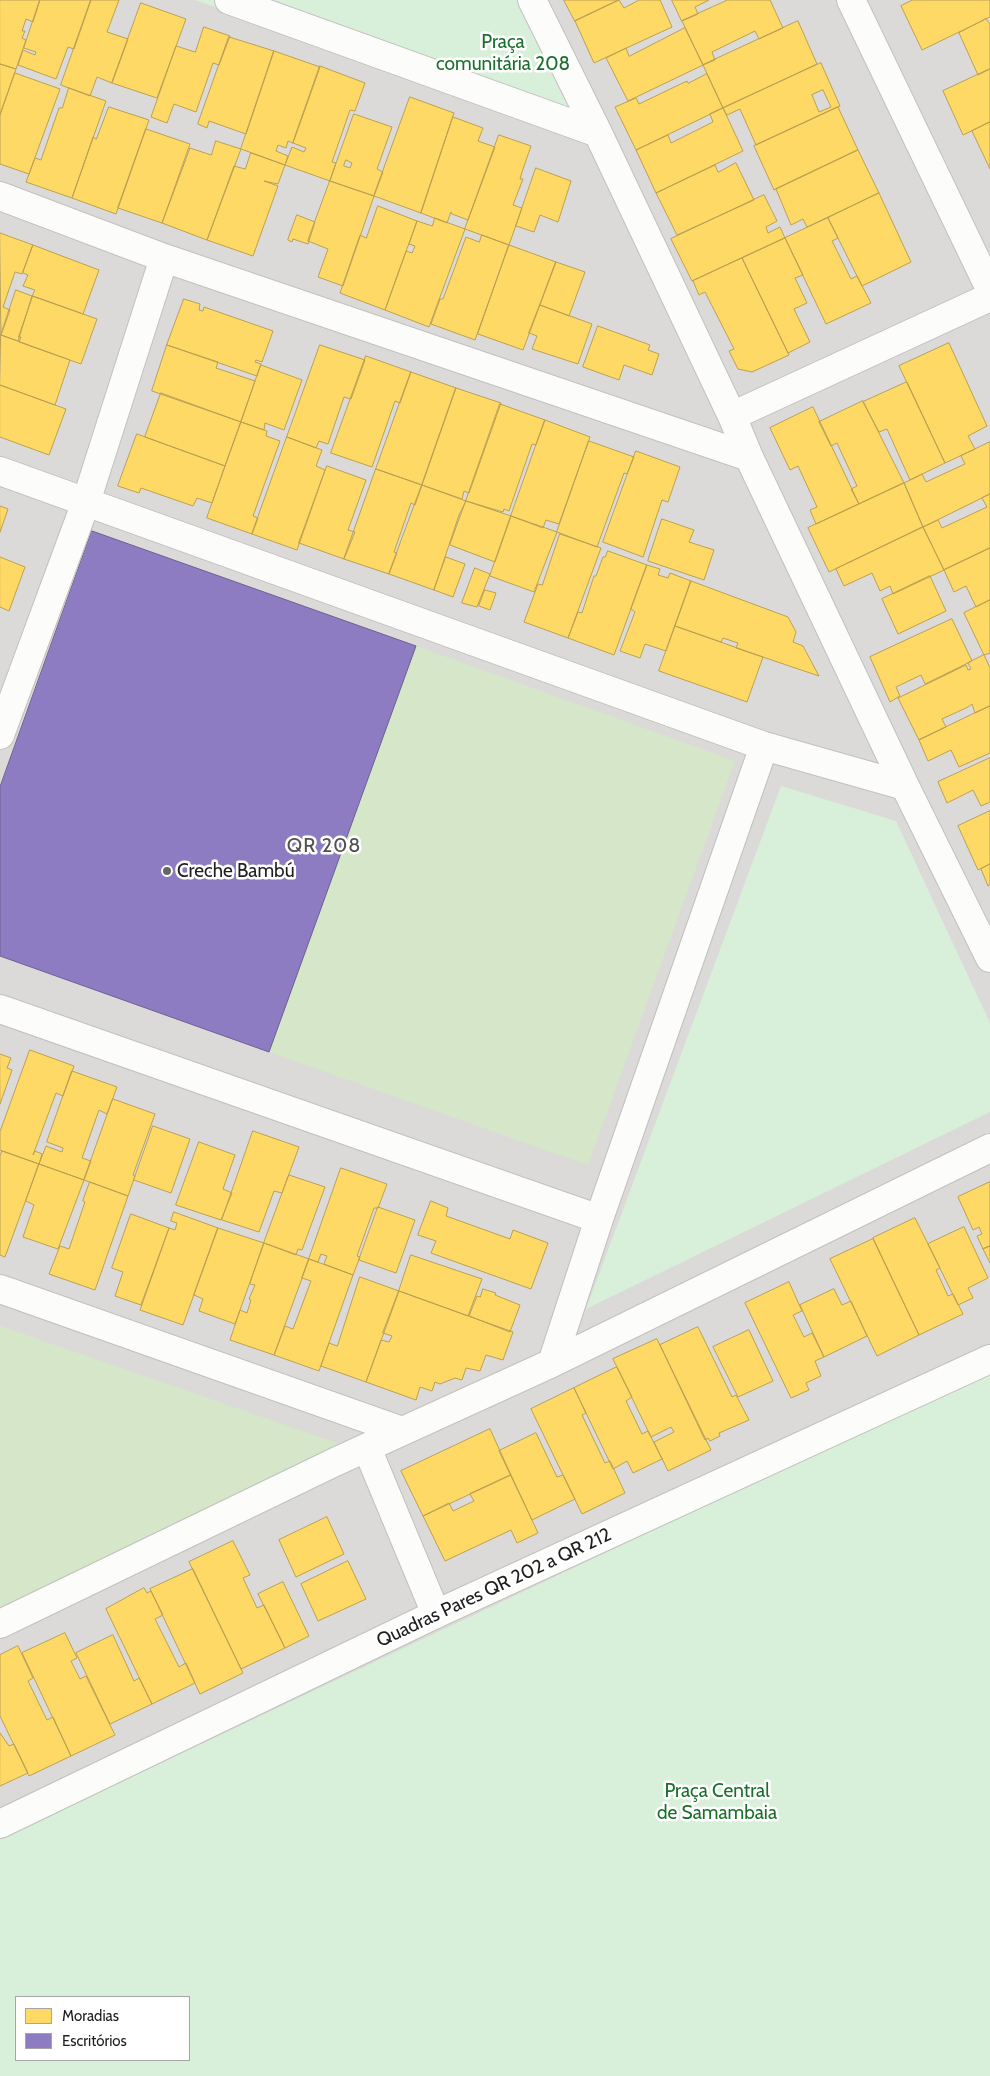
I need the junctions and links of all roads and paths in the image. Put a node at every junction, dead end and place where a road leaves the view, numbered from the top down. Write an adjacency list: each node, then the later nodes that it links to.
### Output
1 (229, 0): 4 (street)
2 (532, 0): 4 (street)
3 (851, 0): 7 (street)
4 (598, 133): 9 (street)
5 (0, 196): 6 (street)
6 (164, 258): 10 (street); 12 (street)
7 (990, 289)
8 (990, 297): 9 (street)
9 (732, 416): 10 (street)
10 (748, 457): 15 (street)
11 (0, 471): 12 (street)
12 (86, 502): 13 (street); 14 (street)
13 (0, 735)
14 (764, 746): 15 (street); 19 (street)
15 (905, 786): 16 (street)
16 (990, 958)
17 (0, 1009): 19 (street)
18 (990, 1148): 22 (street)
19 (599, 1219): 22 (street)
20 (0, 1289): 23 (street)
21 (990, 1359): 25 (street, Quadras Pares QR 202 a QR 212)
22 (552, 1363): 23 (street)
23 (402, 1431): 24 (street)
24 (367, 1448): 25 (street); 26 (street)
25 (436, 1614): 27 (street, Quadras Pares QR 202 a QR 212)
26 (0, 1624)
27 (0, 1824)

